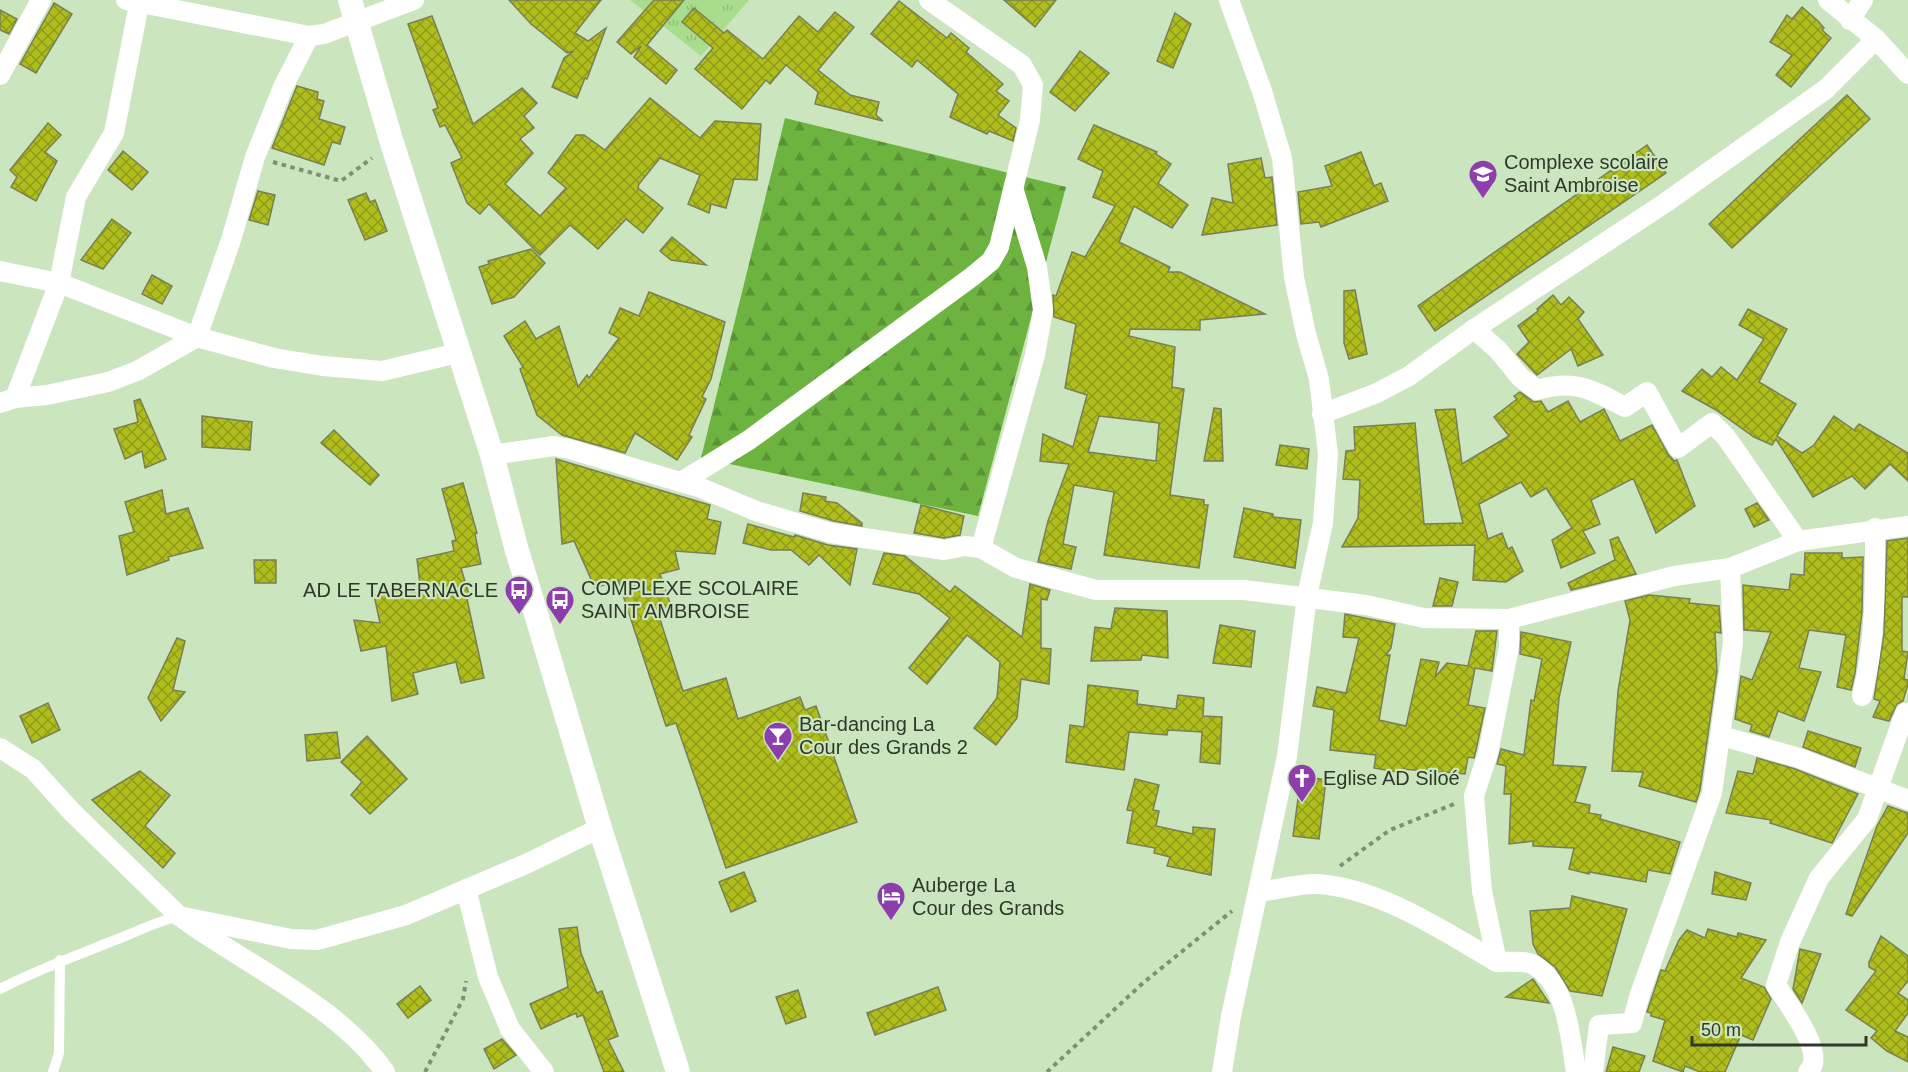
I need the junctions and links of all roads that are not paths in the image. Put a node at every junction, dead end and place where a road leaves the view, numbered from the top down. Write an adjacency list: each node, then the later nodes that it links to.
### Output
1 (41, 0): 13 (street)
2 (414, 0): 8 (street)
3 (929, 0): 14 (street)
4 (1229, 0): 21 (street)
5 (1828, 0): 9 (street)
6 (1863, 0): 9 (street)
7 (132, 2): 10 (street); 16 (street)
8 (353, 11): 10 (street); 19 (street)
9 (1850, 20): 11 (street)
10 (309, 36): 18 (street)
11 (1876, 39): 12 (street); 17 (street)
12 (1908, 74)
13 (0, 75)
14 (1014, 189): 23 (street); 27 (street)
15 (0, 271): 16 (street)
16 (58, 283): 18 (street); 20 (street)
17 (1474, 329): 21 (street); 26 (street)
18 (196, 337): 19 (street); 20 (street)
19 (458, 353): 22 (street)
20 (8, 401)
21 (1322, 414): 29 (street)
22 (492, 455): 23 (street); 37 (street)
23 (681, 482): 27 (street)
24 (1908, 525): 25 (street)
25 (1875, 528): 26 (street); 31 (street)
26 (1798, 541): 28 (street)
27 (981, 548): 29 (street)
28 (1730, 568): 30 (street); 33 (street)
29 (1307, 596): 30 (street); 38 (street)
30 (1509, 619): 42 (street)
31 (1862, 696)
32 (1905, 713): 35 (street)
33 (1722, 736): 35 (street); 50 (street)
34 (0, 748): 40 (street)
35 (1877, 786): 36 (street); 51 (street)
36 (1908, 800)
37 (600, 828): 39 (street); 47 (street)
38 (1259, 889): 42 (street); 48 (street)
39 (466, 890): 40 (street); 46 (street)
40 (179, 916): 41 (lane); 45 (street)
41 (60, 960): 43 (lane); 44 (lane)
42 (1497, 962): 49 (street)
43 (0, 989)
44 (53, 1072)
45 (385, 1072)
46 (544, 1072)
47 (678, 1072)
48 (1222, 1072)
49 (1576, 1072)
50 (1593, 1072)
51 (1808, 1072)

